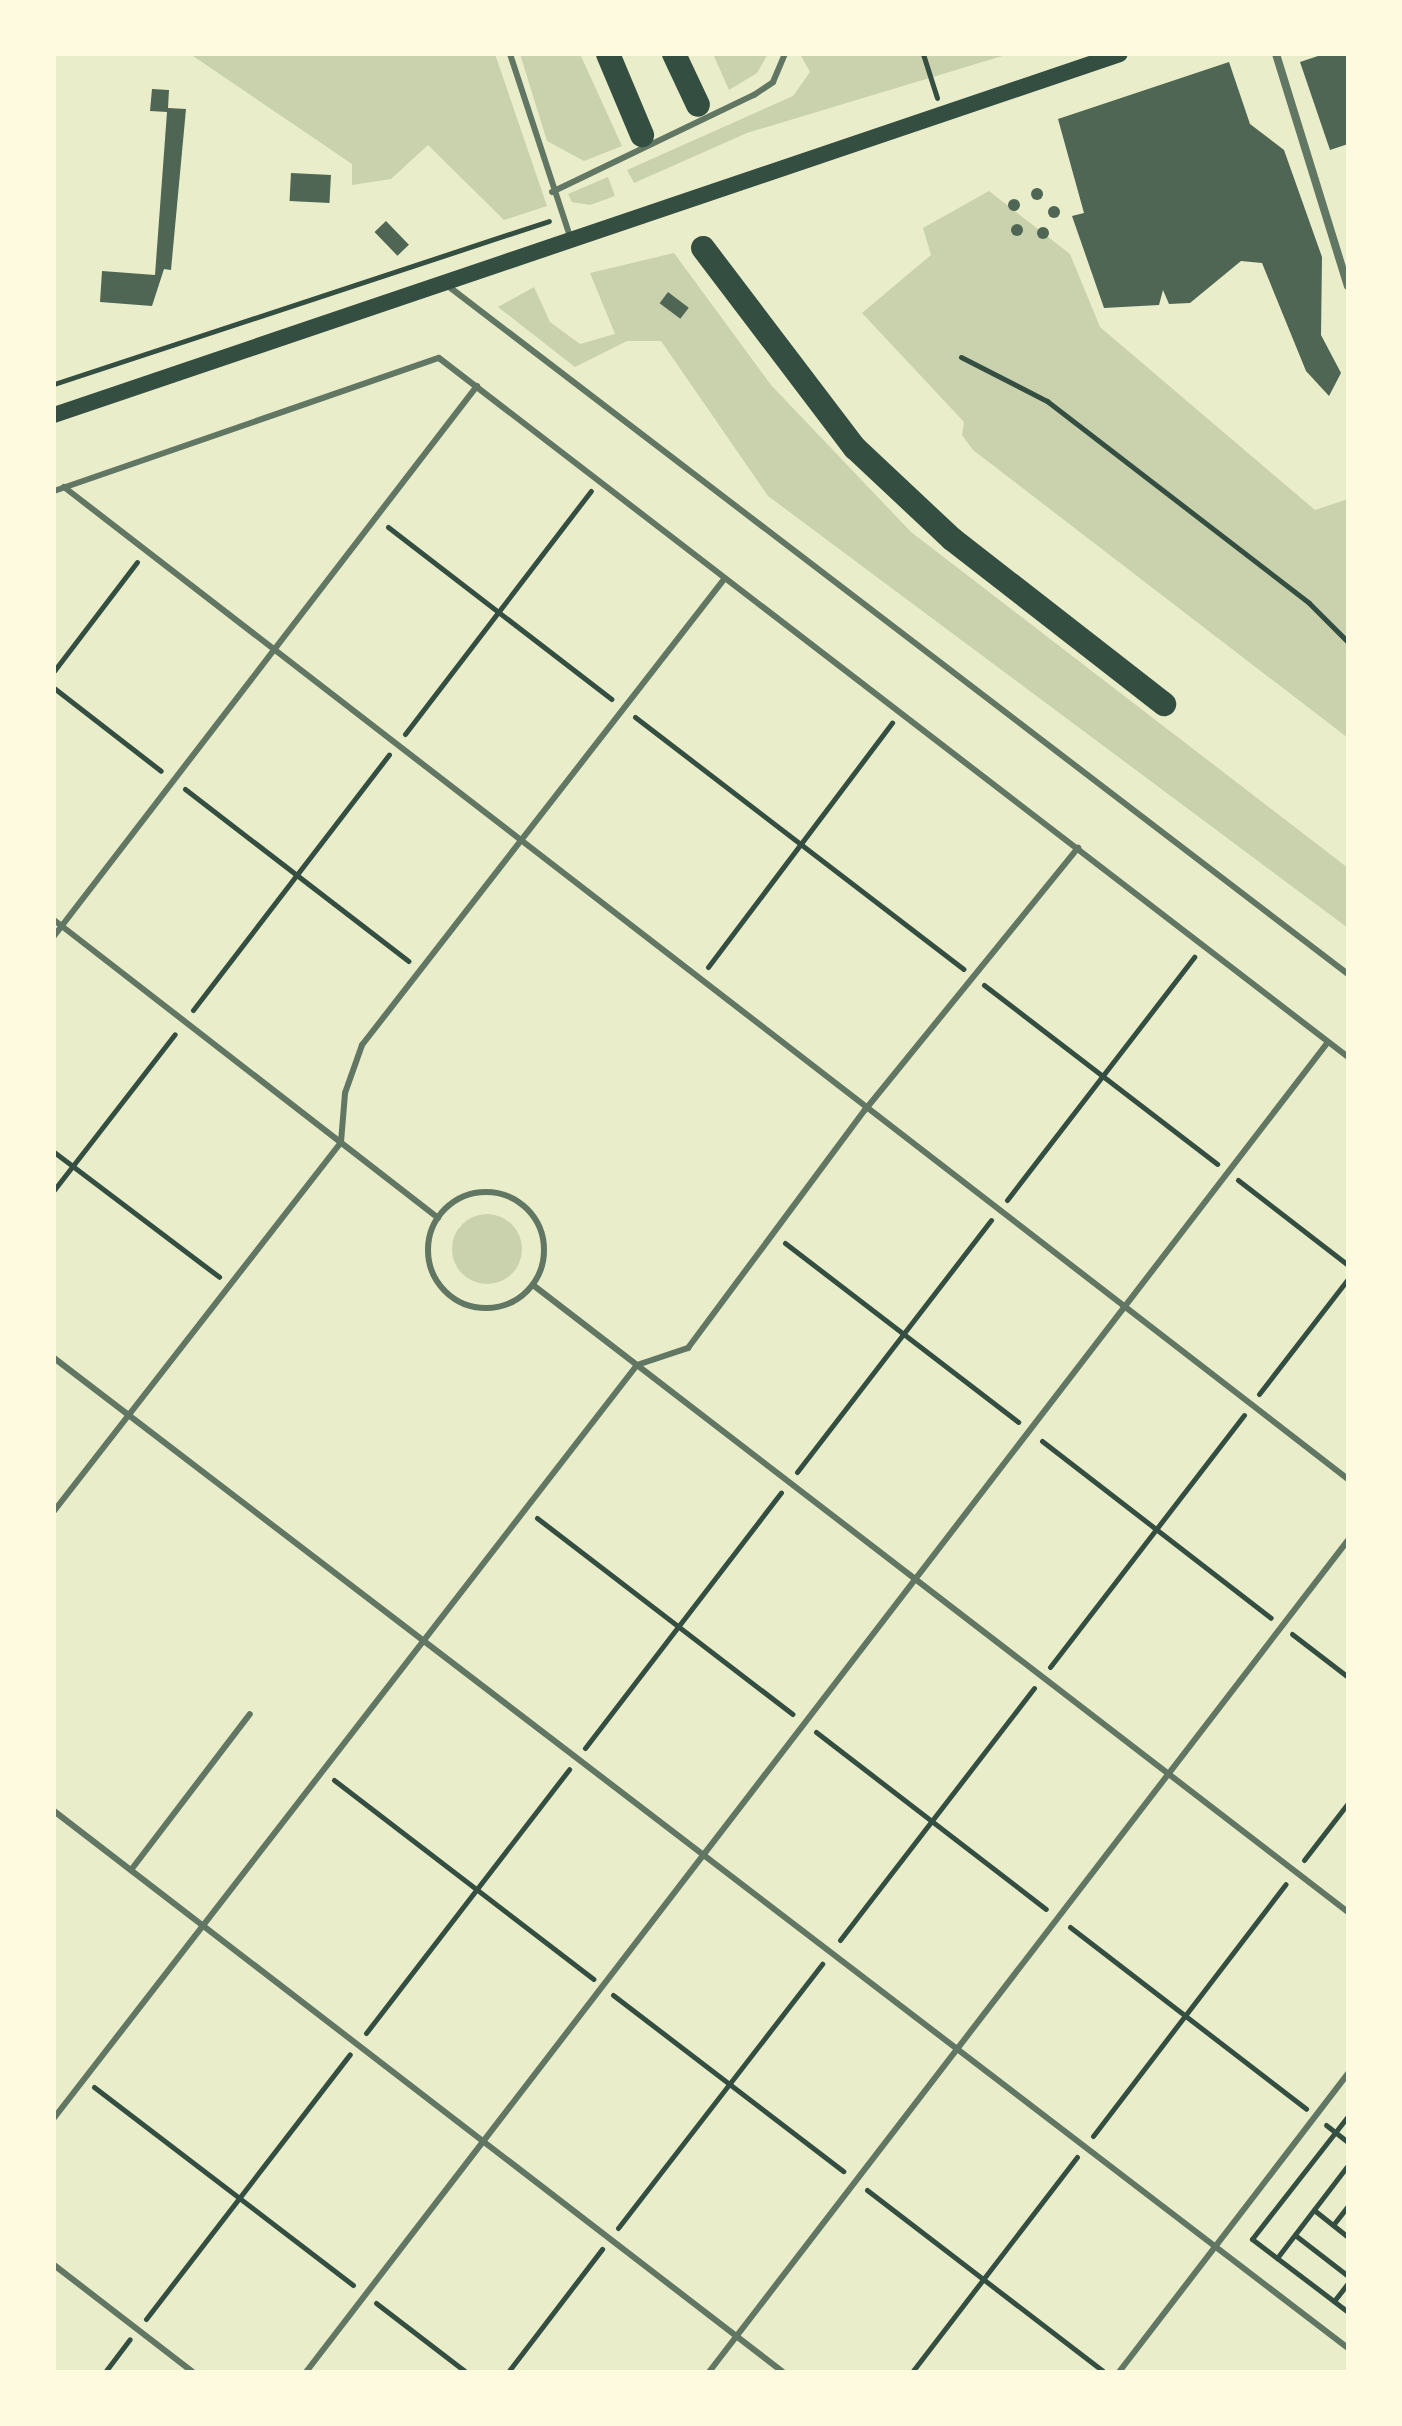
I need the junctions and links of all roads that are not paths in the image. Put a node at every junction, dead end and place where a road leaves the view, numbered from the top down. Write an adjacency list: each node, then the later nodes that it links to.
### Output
1 (510, 54): 9 (lane)
2 (608, 54): 8 (highway)
3 (674, 54): 7 (highway)
4 (785, 54): 9 (lane)
5 (1120, 54): 10 (main road)
6 (1276, 54): 13 (street)
7 (698, 105)
8 (642, 135)
9 (552, 192): 10 (lane)
10 (571, 238): 12 (main road)
11 (703, 248): 20 (highway)
12 (447, 285): 15 (main road); 26 (lane)
13 (1348, 286)
14 (477, 386): 16 (lane); 18 (lane); 19 (lane)
15 (54, 415)
16 (64, 487): 17 (lane); 19 (lane)
17 (54, 491)
18 (725, 578): 21 (lane); 22 (lane)
19 (271, 654): 21 (lane); 24 (lane)
20 (1164, 704)
21 (521, 845): 29 (lane); 30 (lane)
22 (1078, 848): 27 (lane); 29 (lane)
23 (54, 920): 24 (lane)
24 (61, 926): 25 (lane); 30 (lane)
25 (54, 936)
26 (1348, 974)
27 (1328, 1042): 28 (lane); 33 (lane)
28 (1348, 1057)
29 (865, 1110): 33 (lane); 35 (lane)
30 (341, 1142): 31 (lane); 36 (lane)
31 (438, 1218): 32 (lane); 32 (lane)
32 (533, 1285): 35 (lane)
33 (1124, 1308): 37 (lane); 40 (lane)
34 (54, 1358): 36 (lane)
35 (637, 1365): 40 (lane); 41 (lane)
36 (128, 1415): 38 (lane); 41 (lane)
37 (1348, 1479)
38 (54, 1511)
39 (1348, 1540): 43 (lane)
40 (915, 1579): 43 (lane); 45 (lane)
41 (421, 1639): 45 (lane); 48 (lane)
42 (250, 1714): 46 (lane)
43 (1170, 1775): 47 (lane); 49 (lane)
44 (54, 1811): 46 (lane)
45 (703, 1855): 49 (lane); 52 (lane)
46 (131, 1870): 48 (lane)
47 (1348, 1912)
48 (202, 1925): 51 (lane); 52 (lane)
49 (955, 2047): 53 (lane); 55 (lane)
50 (1348, 2074): 53 (lane)
51 (54, 2118)
52 (483, 2141): 55 (lane); 58 (lane)
53 (1216, 2247): 56 (lane); 61 (lane)
54 (54, 2265): 57 (lane)
55 (736, 2336): 59 (lane); 60 (lane)
56 (1348, 2348)
57 (193, 2372)
58 (306, 2372)
59 (709, 2372)
60 (783, 2372)
61 (1119, 2372)

